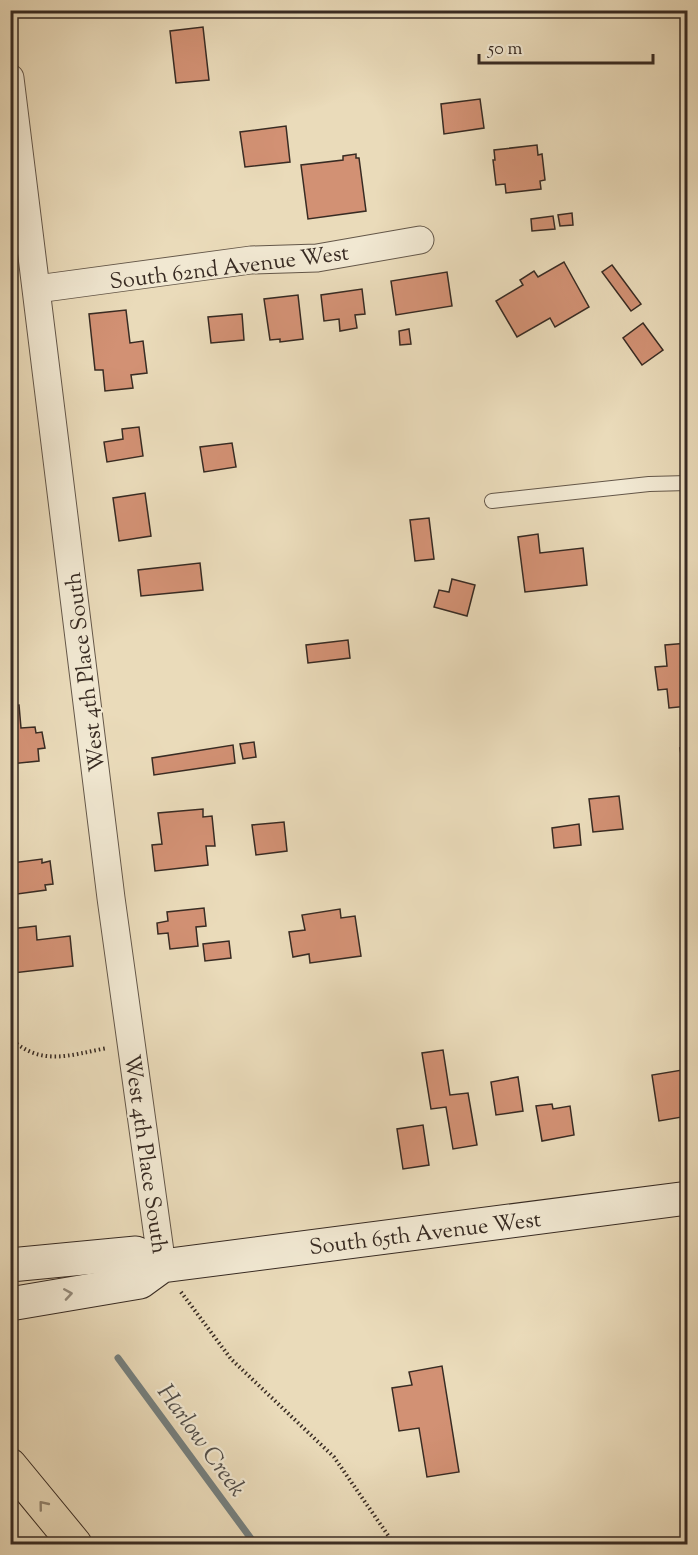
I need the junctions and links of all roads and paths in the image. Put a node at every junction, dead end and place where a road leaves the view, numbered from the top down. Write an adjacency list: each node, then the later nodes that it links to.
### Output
1 (681, 10): 2 (path)
2 (687, 22)
3 (10, 78): 5 (street, West 4th Place South)
4 (420, 240): 5 (street, South 62nd Avenue West)
5 (37, 290): 9 (street, West 4th Place South)
6 (687, 483): 7 (lane)
7 (492, 501)
8 (10, 1038): 9 (path)
9 (131, 1043): 12 (street, West 4th Place South)
10 (687, 1198): 12 (street, South 65th Avenue West)
11 (10, 1265): 12 (street)
12 (162, 1266): 13 (street, South 65th Avenue West, one-way to 12); 16 (path)
13 (10, 1304)
14 (10, 1465): 15 (highway, one-way to 14)
15 (75, 1545)
16 (394, 1545)

